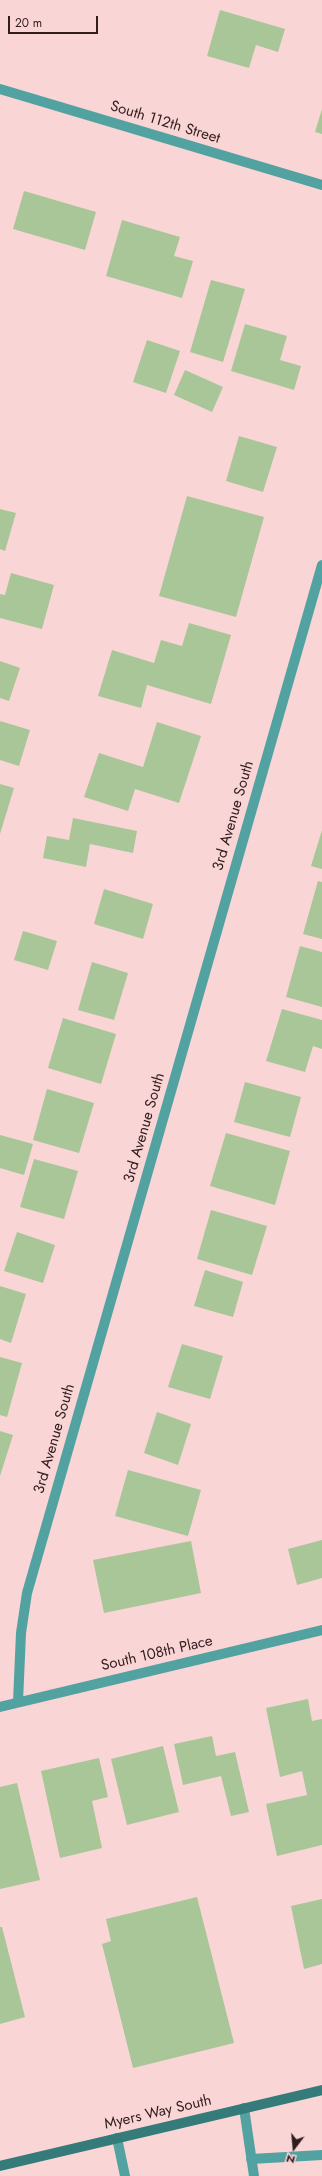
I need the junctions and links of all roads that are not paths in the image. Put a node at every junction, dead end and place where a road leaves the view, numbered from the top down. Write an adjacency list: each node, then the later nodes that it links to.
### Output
1 (0, 89): 2 (street, South 112th Street)
2 (322, 185)
3 (322, 565): 5 (street, 3rd Avenue South)
4 (322, 1630): 5 (street, South 108th Place)
5 (18, 1702): 6 (street, South 108th Place)
6 (0, 1707)
7 (321, 2091): 8 (main road, Myers Way South)
8 (244, 2108): 9 (main road, Myers Way South); 11 (street)
9 (117, 2138): 12 (main road, Myers Way South); 13 (street)
10 (322, 2155): 11 (street)
11 (251, 2159): 14 (street)
12 (0, 2166)
13 (126, 2176)
14 (254, 2176)

